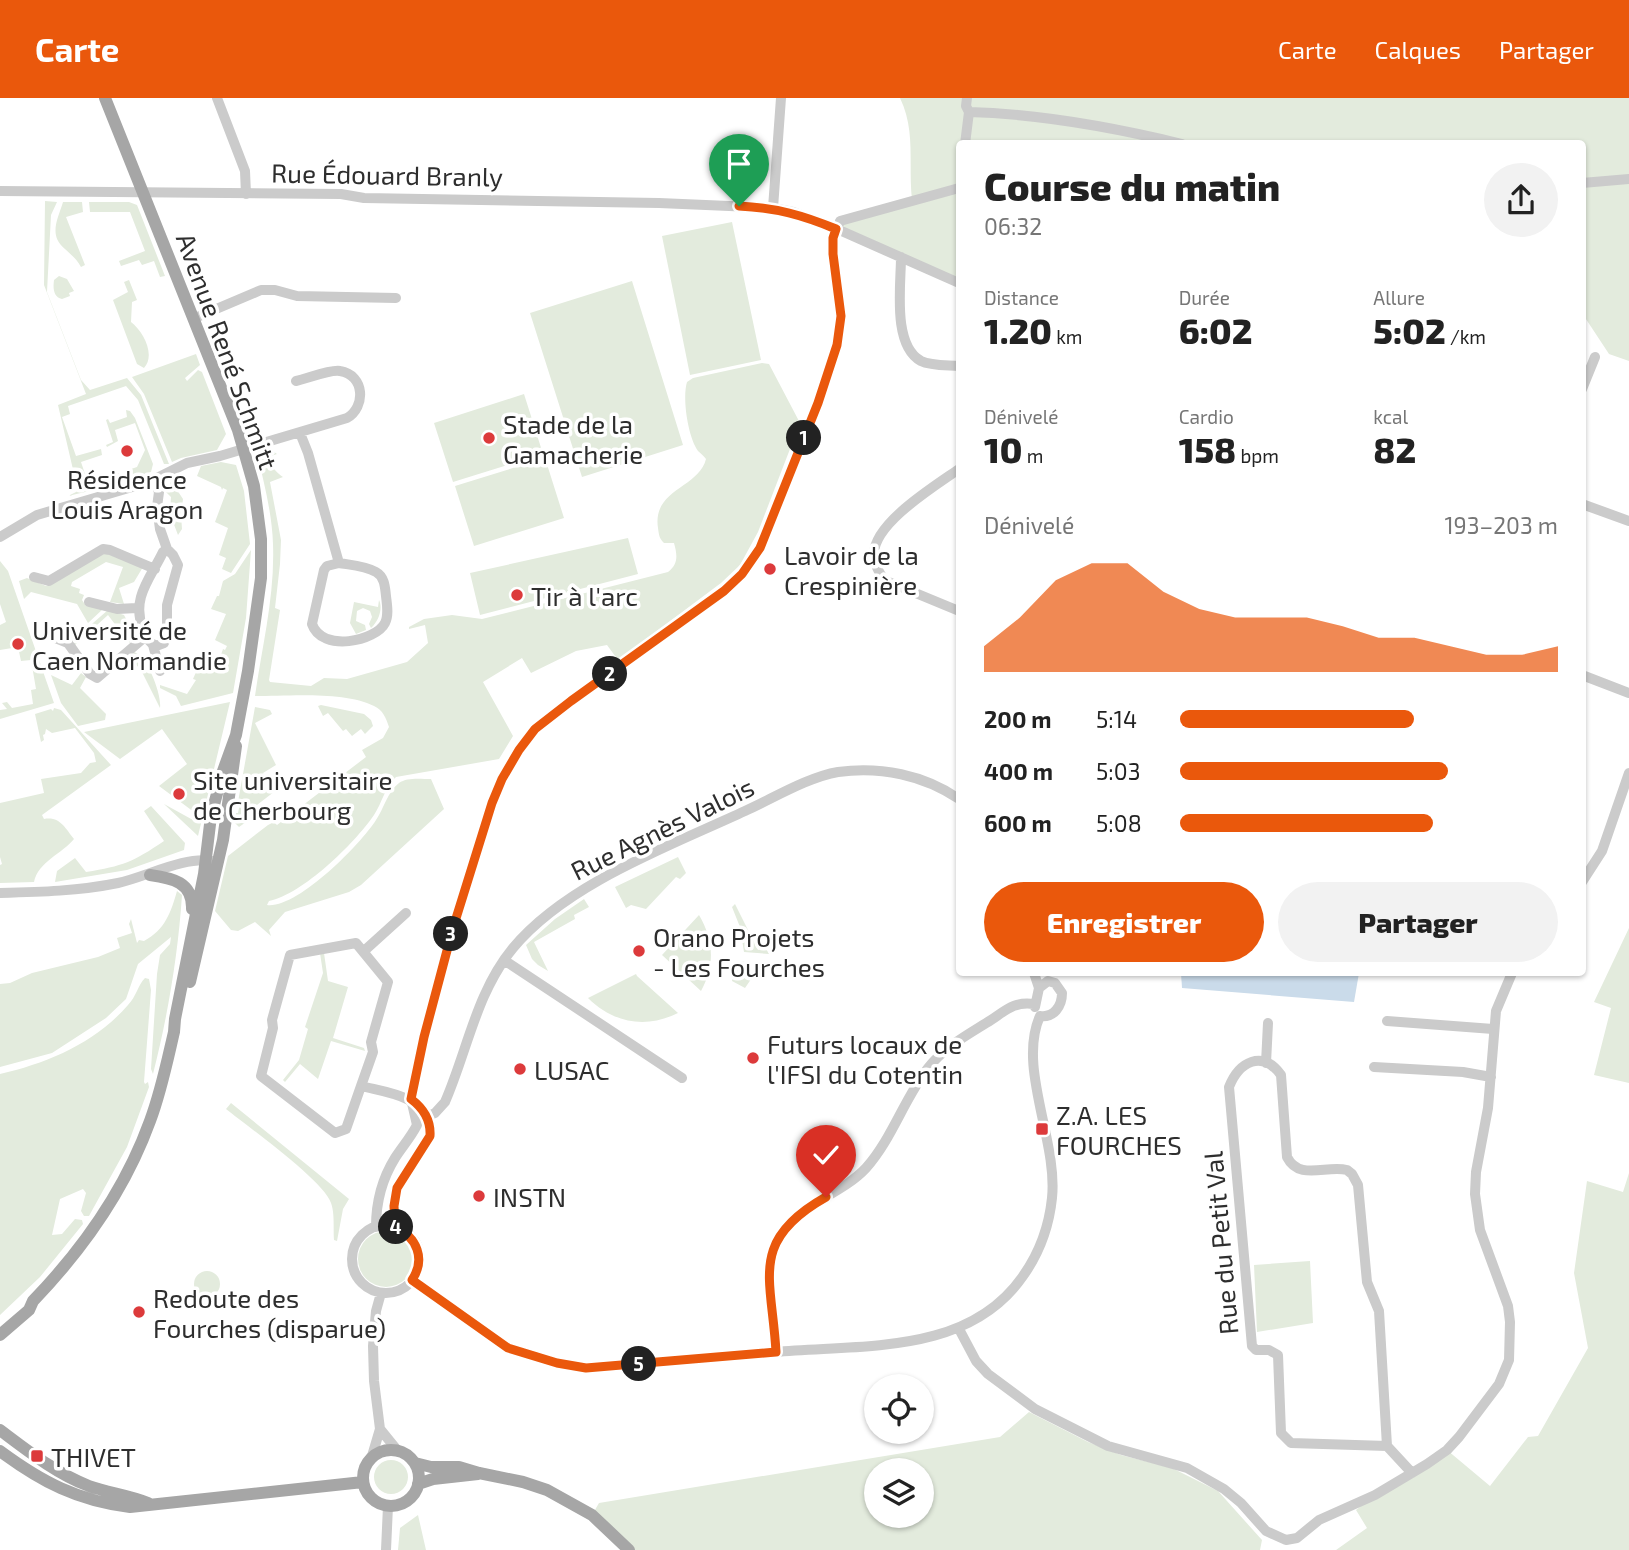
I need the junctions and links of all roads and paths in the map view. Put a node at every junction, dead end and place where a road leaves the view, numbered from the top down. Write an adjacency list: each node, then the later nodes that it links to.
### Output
1 (105, 98): 12 (main road, Avenue René Schmitt)
2 (217, 98): 13 (street)
3 (781, 98): 14 (street)
4 (967, 98): 5 (street)
5 (969, 112): 6 (street); 7 (street)
6 (966, 140)
7 (1163, 140)
8 (1629, 179): 9 (street)
9 (1586, 183)
10 (956, 189): 15 (street)
11 (0, 191): 12 (street, Rue Édouard Branly)
12 (144, 194): 13 (street, Rue Édouard Branly); 19 (main road, Avenue René Schmitt)
13 (246, 194): 14 (street, Rue Édouard Branly)
14 (773, 208): 15 (street, Rue Édouard Branly)
15 (836, 229): 16 (street, Rue Édouard Branly); 68 (street)
16 (901, 257): 17 (street, Rue Édouard Branly); 21 (street)
17 (956, 282)
18 (396, 298): 19 (street)
19 (195, 318): 25 (main road, Avenue René Schmitt)
20 (1595, 357): 22 (street)
21 (956, 366)
22 (1586, 380)
23 (296, 381): 24 (street)
24 (300, 433): 25 (street); 32 (street)
25 (244, 448): 27 (street); 45 (main road, Avenue René Schmitt)
26 (956, 472): 37 (street)
27 (154, 480): 30 (street); 31 (street)
28 (1586, 505): 29 (street)
29 (1629, 521)
30 (0, 537)
31 (167, 549): 33 (street); 39 (street)
32 (340, 563): 32 (street)
33 (155, 569): 34 (street); 36 (street)
34 (34, 578)
35 (89, 602): 36 (street)
36 (137, 608): 39 (street)
37 (956, 610)
38 (48, 635): 39 (street)
39 (149, 641): 40 (street)
40 (160, 671)
41 (1586, 677): 42 (street)
42 (1629, 693)
43 (1629, 773): 47 (street)
44 (956, 797): 52 (street, Rue Agnès Valois)
45 (212, 860): 46 (street); 50 (main road, Avenue René Schmitt); 62 (main road, Avenue René Schmitt)
46 (150, 874): 48 (street); 50 (main road)
47 (1586, 877)
48 (0, 893)
49 (406, 913): 51 (street)
50 (191, 937): 62 (main road, Avenue René Schmitt)
51 (364, 951): 67 (street); 67 (street)
52 (504, 960): 66 (street); 69 (street, Rue Agnès Valois)
53 (1035, 976): 56 (street)
54 (1511, 976): 61 (street)
55 (1057, 978): 56 (street); 58 (street)
56 (1039, 988): 57 (street)
57 (1034, 1004): 58 (street); 78 (street)
58 (1040, 1016): 76 (street)
59 (1387, 1021): 61 (street)
60 (1268, 1023): 63 (street)
61 (1493, 1029): 65 (street)
62 (174, 1032): 74 (main road, Avenue René Schmitt)
63 (1266, 1063): 81 (street); 81 (street, Rue du Petit Val)
64 (1374, 1067): 65 (street)
65 (1491, 1077): 86 (street)
66 (682, 1078)
67 (361, 1086): 68 (street)
68 (411, 1099): 69 (street)
69 (422, 1119): 70 (street, Rue Agnès Valois); 71 (street)
70 (376, 1227): 71 (street); 73 (street)
71 (395, 1227): 72 (street)
72 (412, 1280): 73 (street); 78 (street)
73 (381, 1293): 79 (street)
74 (33, 1301): 75 (main road, Avenue René Schmitt); 77 (main road, Avenue René Schmitt)
75 (0, 1326)
76 (959, 1329): 78 (street); 86 (street)
77 (0, 1335)
78 (776, 1352)
79 (380, 1429): 82 (street); 84 (street)
80 (0, 1430): 90 (main road)
81 (1387, 1446): 86 (street)
82 (397, 1450): 84 (main road); 85 (main road)
83 (0, 1451): 90 (main road)
84 (372, 1456): 88 (main road)
85 (415, 1463): 87 (main road); 89 (main road)
86 (1412, 1473)
87 (478, 1474): 89 (main road); 93 (main road)
88 (363, 1482): 90 (main road); 91 (main road)
89 (418, 1484): 91 (main road)
90 (148, 1503)
91 (388, 1506): 92 (street)
92 (386, 1550)
93 (629, 1550)

